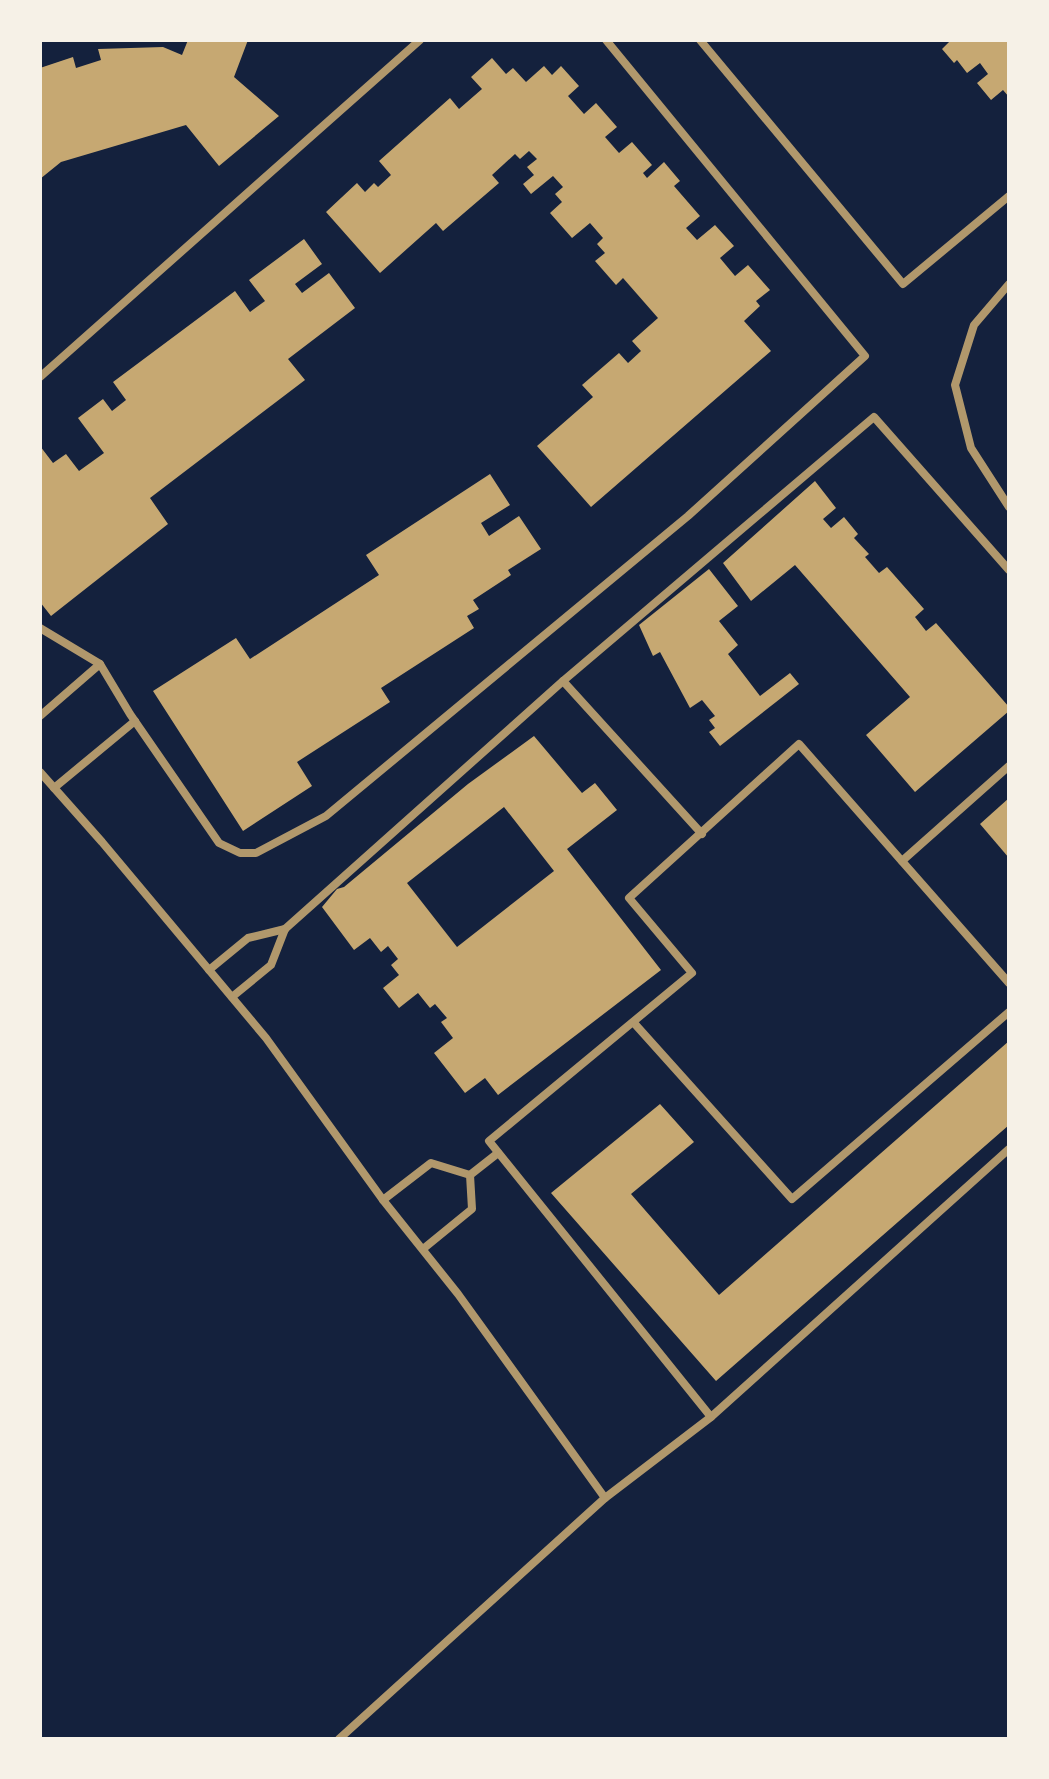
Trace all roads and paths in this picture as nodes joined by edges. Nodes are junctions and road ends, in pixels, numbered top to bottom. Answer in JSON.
{"nodes":[{"id":1,"x":420,"y":40,"type":"edge"},
{"id":2,"x":606,"y":40,"type":"edge"},
{"id":3,"x":700,"y":40,"type":"edge"},
{"id":4,"x":1009,"y":196,"type":"edge"},
{"id":5,"x":1009,"y":284,"type":"edge"},
{"id":6,"x":40,"y":377,"type":"edge"},
{"id":7,"x":1009,"y":507,"type":"edge"},
{"id":8,"x":1009,"y":570,"type":"edge"},
{"id":9,"x":40,"y":628,"type":"edge"},
{"id":10,"x":100,"y":664,"type":"junction"},
{"id":11,"x":563,"y":681,"type":"junction"},
{"id":12,"x":40,"y":716,"type":"edge"},
{"id":13,"x":135,"y":721,"type":"junction"},
{"id":14,"x":1009,"y":766,"type":"edge"},
{"id":15,"x":40,"y":772,"type":"edge"},
{"id":16,"x":54,"y":788,"type":"junction"},
{"id":17,"x":702,"y":834,"type":"junction"},
{"id":18,"x":902,"y":861,"type":"junction"},
{"id":19,"x":285,"y":929,"type":"junction"},
{"id":20,"x":209,"y":970,"type":"junction"},
{"id":21,"x":1009,"y":983,"type":"edge"},
{"id":22,"x":232,"y":997,"type":"junction"},
{"id":23,"x":1009,"y":1012,"type":"edge"},
{"id":24,"x":634,"y":1023,"type":"junction"},
{"id":25,"x":1009,"y":1149,"type":"edge"},
{"id":26,"x":498,"y":1153,"type":"junction"},
{"id":27,"x":470,"y":1175,"type":"junction"},
{"id":28,"x":383,"y":1200,"type":"junction"},
{"id":29,"x":423,"y":1249,"type":"junction"},
{"id":30,"x":711,"y":1417,"type":"junction"},
{"id":31,"x":605,"y":1498,"type":"junction"},
{"id":32,"x":339,"y":1739,"type":"edge"}],
"edges":[{"from":1,"to":6,"type":"street"},
{"from":2,"to":13,"type":"street"},
{"from":3,"to":4,"type":"street"},
{"from":5,"to":7,"type":"street"},
{"from":8,"to":11,"type":"street"},
{"from":9,"to":10,"type":"street"},
{"from":10,"to":12,"type":"street"},
{"from":10,"to":13,"type":"street"},
{"from":11,"to":17,"type":"street"},
{"from":11,"to":19,"type":"street"},
{"from":13,"to":16,"type":"street"},
{"from":14,"to":18,"type":"street"},
{"from":15,"to":16,"type":"street"},
{"from":16,"to":20,"type":"street"},
{"from":17,"to":18,"type":"street"},
{"from":17,"to":24,"type":"street"},
{"from":18,"to":21,"type":"street"},
{"from":19,"to":20,"type":"street"},
{"from":19,"to":22,"type":"street"},
{"from":20,"to":22,"type":"street"},
{"from":22,"to":28,"type":"street"},
{"from":23,"to":24,"type":"street"},
{"from":24,"to":26,"type":"street"},
{"from":25,"to":30,"type":"street"},
{"from":26,"to":27,"type":"street"},
{"from":26,"to":30,"type":"street"},
{"from":27,"to":28,"type":"street"},
{"from":27,"to":29,"type":"street"},
{"from":28,"to":29,"type":"street"},
{"from":29,"to":31,"type":"street"},
{"from":30,"to":31,"type":"street"},
{"from":31,"to":32,"type":"street"}]}
